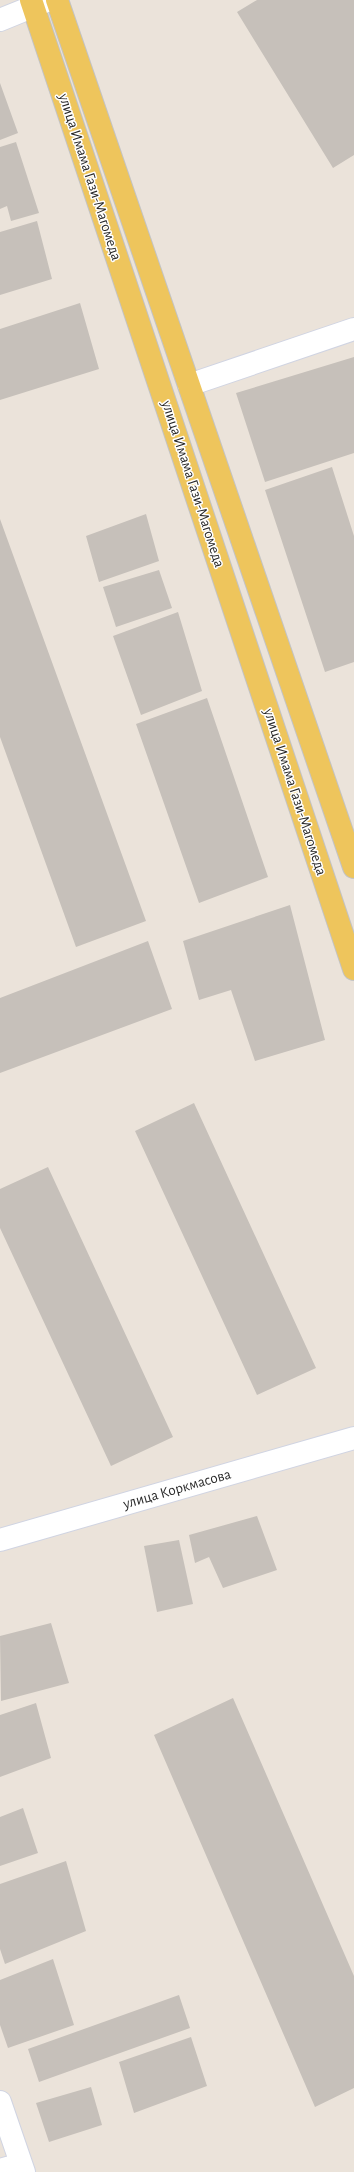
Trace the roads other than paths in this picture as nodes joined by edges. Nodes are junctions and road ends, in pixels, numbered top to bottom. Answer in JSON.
{"nodes":[{"id":1,"x":57,"y":0,"type":"edge"},
{"id":2,"x":38,"y":3,"type":"edge"},
{"id":3,"x":0,"y":20,"type":"edge"},
{"id":4,"x":354,"y":329,"type":"edge"},
{"id":5,"x":189,"y":385,"type":"junction"},
{"id":6,"x":354,"y":867,"type":"edge"},
{"id":7,"x":347,"y":925,"type":"edge"},
{"id":8,"x":354,"y":969,"type":"edge"},
{"id":9,"x":354,"y":1438,"type":"edge"},
{"id":10,"x":0,"y":1540,"type":"edge"},
{"id":11,"x":0,"y":2102,"type":"edge"},
{"id":12,"x":23,"y":2168,"type":"edge"},
{"id":13,"x":0,"y":2170,"type":"edge"}],
"edges":[{"from":1,"to":5,"type":"main road"},
{"from":2,"to":3,"type":"street"},
{"from":2,"to":7,"type":"main road","name":"улица Имама Гази-Магомеда"},
{"from":4,"to":5,"type":"street"},
{"from":5,"to":6,"type":"main road"},
{"from":7,"to":8,"type":"main road","name":"улица Имама Гази-Магомеда"},
{"from":9,"to":10,"type":"street","name":"улица Коркмасова"},
{"from":11,"to":12,"type":"street"},
{"from":12,"to":13,"type":"street"}]}
